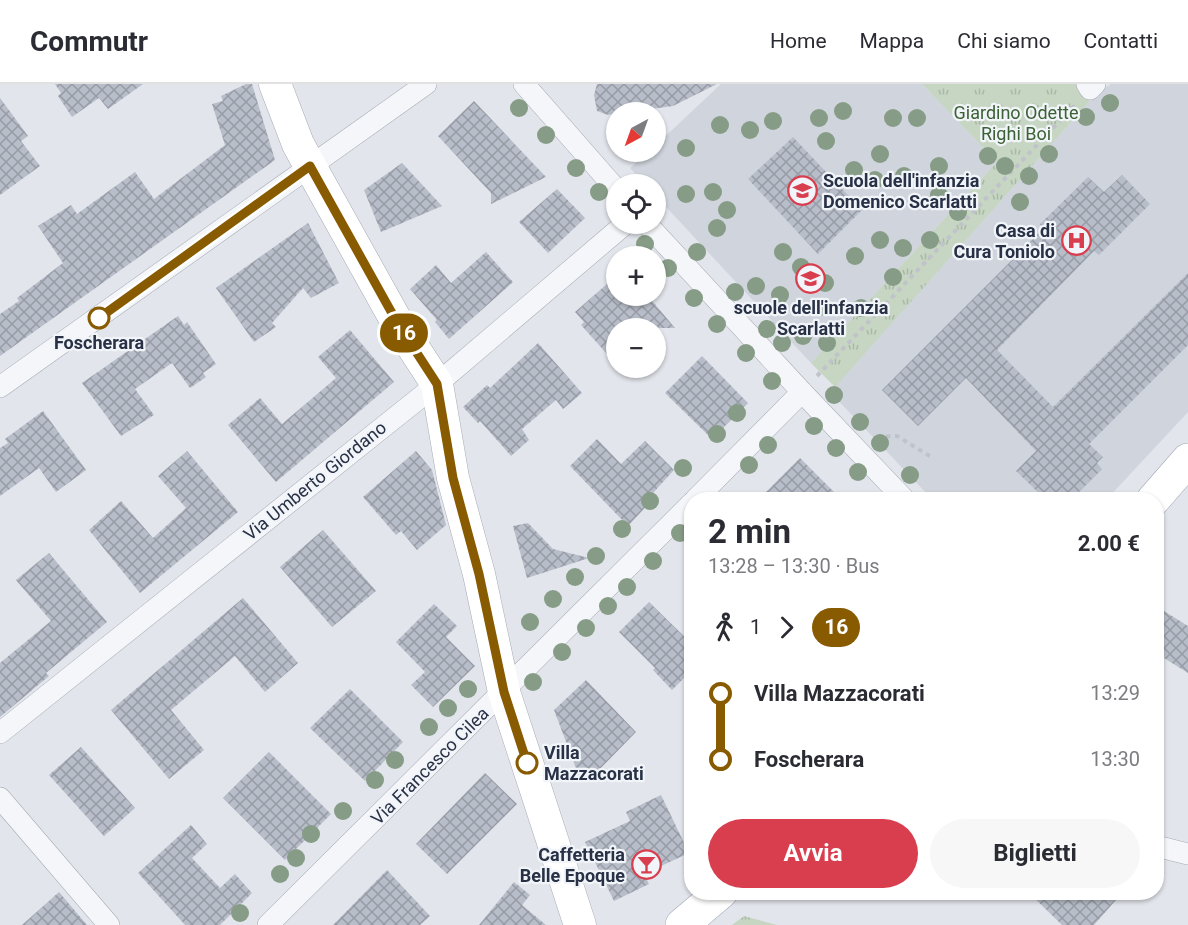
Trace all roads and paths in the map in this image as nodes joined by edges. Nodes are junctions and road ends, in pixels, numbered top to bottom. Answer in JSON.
{"nodes":[{"id":1,"x":275,"y":84,"type":"edge"},
{"id":2,"x":426,"y":84,"type":"edge"},
{"id":3,"x":524,"y":84,"type":"edge"},
{"id":4,"x":1091,"y":86,"type":"edge"},
{"id":5,"x":310,"y":166,"type":"junction"},
{"id":6,"x":606,"y":178,"type":"edge"},
{"id":7,"x":613,"y":234,"type":"edge"},
{"id":8,"x":656,"y":234,"type":"edge"},
{"id":9,"x":437,"y":384,"type":"junction"},
{"id":10,"x":0,"y":387,"type":"edge"},
{"id":11,"x":802,"y":392,"type":"junction"},
{"id":12,"x":853,"y":446,"type":"junction"},
{"id":13,"x":933,"y":458,"type":"dead end"},
{"id":14,"x":1188,"y":460,"type":"edge"},
{"id":15,"x":703,"y":492,"type":"edge"},
{"id":16,"x":897,"y":492,"type":"edge"},
{"id":17,"x":1160,"y":492,"type":"edge"},
{"id":18,"x":684,"y":511,"type":"edge"},
{"id":19,"x":504,"y":692,"type":"junction"},
{"id":20,"x":0,"y":733,"type":"edge"},
{"id":21,"x":0,"y":798,"type":"edge"},
{"id":22,"x":1164,"y":848,"type":"edge"},
{"id":23,"x":1188,"y":854,"type":"edge"},
{"id":24,"x":712,"y":900,"type":"edge"},
{"id":25,"x":109,"y":925,"type":"edge"},
{"id":26,"x":268,"y":925,"type":"edge"},
{"id":27,"x":580,"y":925,"type":"edge"},
{"id":28,"x":682,"y":925,"type":"edge"}],
"edges":[{"from":1,"to":5,"type":"street"},
{"from":2,"to":5,"type":"street"},
{"from":3,"to":6,"type":"street"},
{"from":4,"to":11,"type":"path"},
{"from":5,"to":9,"type":"street"},
{"from":5,"to":10,"type":"street"},
{"from":7,"to":9,"type":"street","name":"Via Umberto Giordano"},
{"from":8,"to":11,"type":"street"},
{"from":9,"to":19,"type":"street"},
{"from":9,"to":20,"type":"street","name":"Via Umberto Giordano"},
{"from":11,"to":12,"type":"street"},
{"from":11,"to":15,"type":"street"},
{"from":12,"to":13,"type":"path"},
{"from":12,"to":16,"type":"street"},
{"from":14,"to":17,"type":"main road"},
{"from":18,"to":19,"type":"street","name":"Via Francesco Cilea"},
{"from":19,"to":26,"type":"street","name":"Via Francesco Cilea"},
{"from":19,"to":27,"type":"street"},
{"from":21,"to":25,"type":"street"},
{"from":22,"to":23,"type":"street"},
{"from":24,"to":28,"type":"main road"}]}
